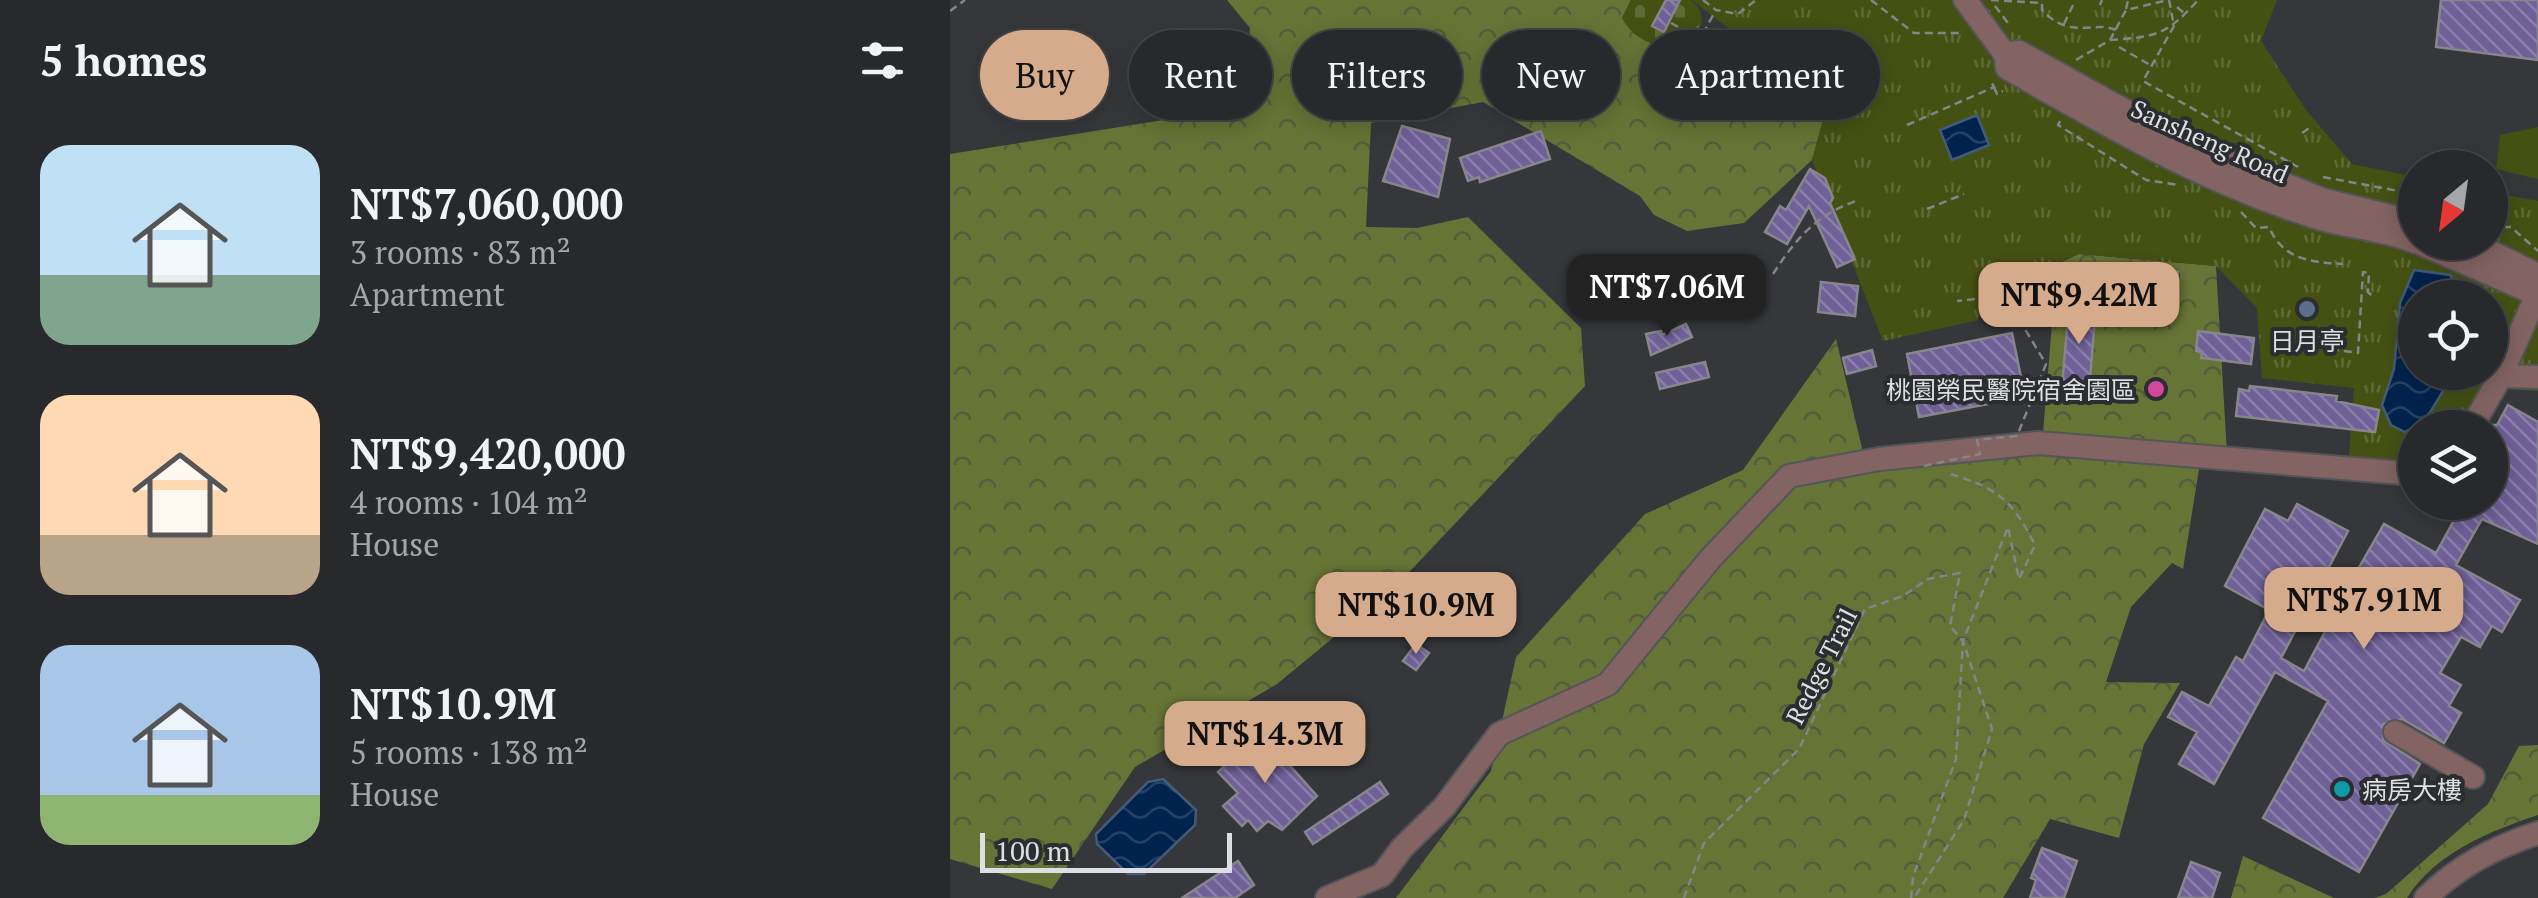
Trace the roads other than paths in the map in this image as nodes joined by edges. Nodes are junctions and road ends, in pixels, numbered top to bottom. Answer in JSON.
{"nodes":[{"id":1,"x":1965,"y":0,"type":"edge"},
{"id":2,"x":2005,"y":54,"type":"junction"},
{"id":3,"x":2398,"y":218,"type":"edge"},
{"id":4,"x":2398,"y":238,"type":"edge"},
{"id":5,"x":2463,"y":260,"type":"edge"},
{"id":6,"x":2497,"y":260,"type":"edge"},
{"id":7,"x":2538,"y":289,"type":"edge"},
{"id":8,"x":2508,"y":358,"type":"edge"},
{"id":9,"x":2508,"y":376,"type":"edge"},
{"id":10,"x":2538,"y":377,"type":"edge"},
{"id":11,"x":2398,"y":473,"type":"edge"},
{"id":12,"x":2394,"y":732,"type":"dead end"},
{"id":13,"x":2473,"y":777,"type":"dead end"},
{"id":14,"x":2538,"y":833,"type":"edge"},
{"id":15,"x":1328,"y":898,"type":"edge"},
{"id":16,"x":2426,"y":898,"type":"edge"}],
"edges":[{"from":1,"to":2,"type":"street","name":"Sansheng Road"},
{"from":2,"to":3,"type":"street","name":"Sansheng Road"},
{"from":2,"to":4,"type":"street","name":"Sansheng Road"},
{"from":5,"to":7,"type":"street","name":"Sansheng Road"},
{"from":6,"to":7,"type":"street"},
{"from":7,"to":8,"type":"street"},
{"from":9,"to":10,"type":"street"},
{"from":11,"to":15,"type":"street"},
{"from":12,"to":13,"type":"street"},
{"from":14,"to":16,"type":"street"}]}
